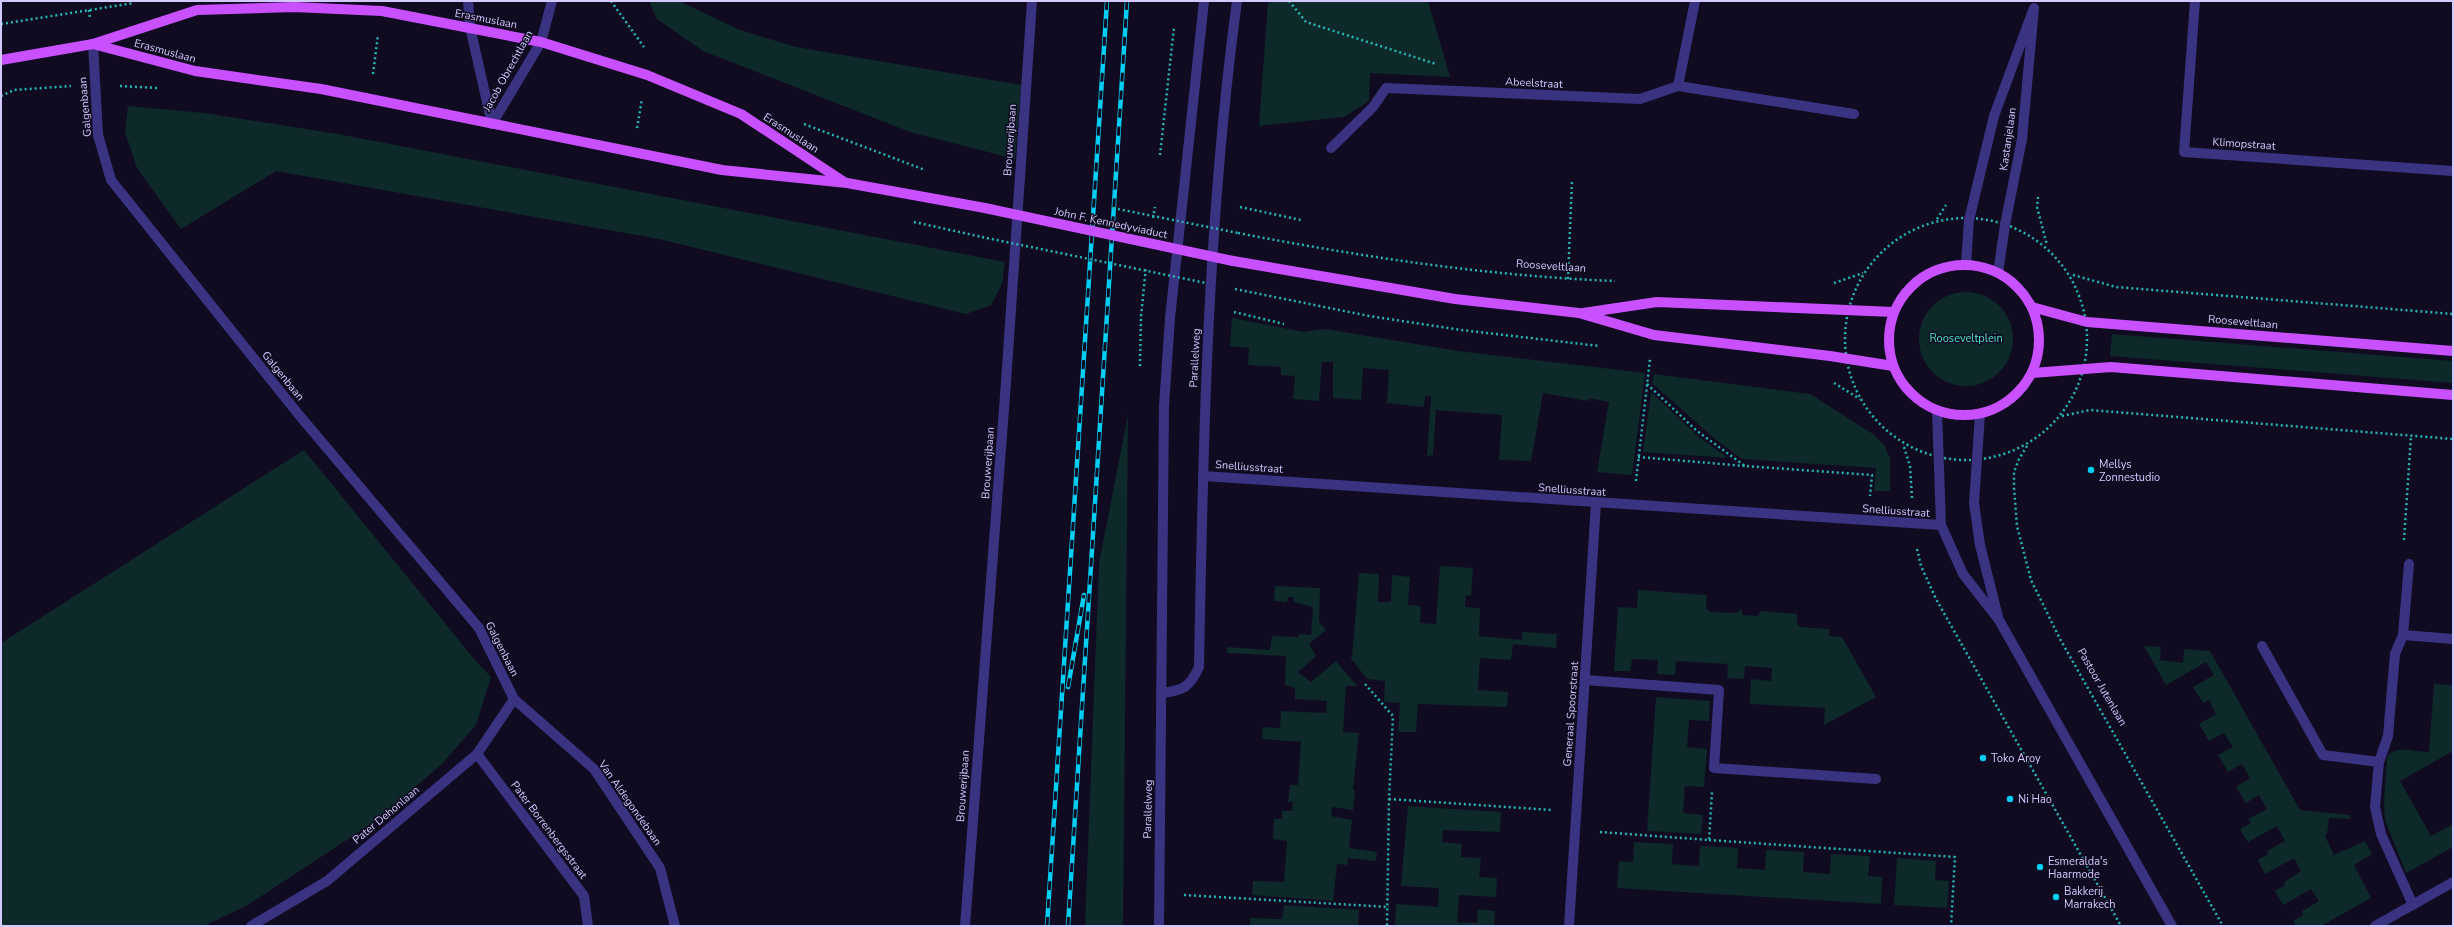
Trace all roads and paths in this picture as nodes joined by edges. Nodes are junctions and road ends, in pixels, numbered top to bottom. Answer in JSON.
{"nodes":[{"id":1,"x":468,"y":1,"type":"edge"},
{"id":2,"x":552,"y":1,"type":"edge"},
{"id":3,"x":611,"y":1,"type":"edge"},
{"id":4,"x":1032,"y":1,"type":"edge"},
{"id":5,"x":1204,"y":1,"type":"edge"},
{"id":6,"x":1237,"y":1,"type":"edge"},
{"id":7,"x":1289,"y":1,"type":"edge"},
{"id":8,"x":1695,"y":1,"type":"edge"},
{"id":9,"x":2195,"y":1,"type":"edge"},
{"id":10,"x":136,"y":3,"type":"dead end"},
{"id":11,"x":2035,"y":5,"type":"edge"},
{"id":12,"x":382,"y":11,"type":"junction"},
{"id":13,"x":1,"y":24,"type":"edge"},
{"id":14,"x":470,"y":27,"type":"junction"},
{"id":15,"x":541,"y":42,"type":"junction"},
{"id":16,"x":93,"y":44,"type":"junction"},
{"id":17,"x":1,"y":60,"type":"edge"},
{"id":18,"x":647,"y":75,"type":"junction"},
{"id":19,"x":94,"y":84,"type":"junction"},
{"id":20,"x":1678,"y":86,"type":"junction"},
{"id":21,"x":1445,"y":91,"type":"junction"},
{"id":22,"x":1,"y":96,"type":"edge"},
{"id":23,"x":370,"y":100,"type":"junction"},
{"id":24,"x":1854,"y":114,"type":"dead end"},
{"id":25,"x":799,"y":121,"type":"dead end"},
{"id":26,"x":492,"y":124,"type":"junction"},
{"id":27,"x":1332,"y":148,"type":"dead end"},
{"id":28,"x":632,"y":153,"type":"junction"},
{"id":29,"x":930,"y":171,"type":"dead end"},
{"id":30,"x":2453,"y":171,"type":"edge"},
{"id":31,"x":1572,"y":180,"type":"dead end"},
{"id":32,"x":847,"y":183,"type":"junction"},
{"id":33,"x":1216,"y":202,"type":"junction"},
{"id":34,"x":1107,"y":207,"type":"dead end"},
{"id":35,"x":985,"y":208,"type":"joint"},
{"id":36,"x":1301,"y":220,"type":"dead end"},
{"id":37,"x":1968,"y":220,"type":"junction"},
{"id":38,"x":2005,"y":225,"type":"junction"},
{"id":39,"x":1238,"y":233,"type":"joint"},
{"id":40,"x":982,"y":237,"type":"dead end"},
{"id":41,"x":1966,"y":264,"type":"junction"},
{"id":42,"x":1863,"y":272,"type":"junction"},
{"id":43,"x":1998,"y":272,"type":"junction"},
{"id":44,"x":2073,"y":276,"type":"junction"},
{"id":45,"x":1568,"y":280,"type":"junction"},
{"id":46,"x":1622,"y":282,"type":"dead end"},
{"id":47,"x":1213,"y":284,"type":"dead end"},
{"id":48,"x":1828,"y":285,"type":"dead end"},
{"id":49,"x":1228,"y":287,"type":"dead end"},
{"id":50,"x":1210,"y":307,"type":"junction"},
{"id":51,"x":2032,"y":307,"type":"junction"},
{"id":52,"x":1850,"y":312,"type":"junction"},
{"id":53,"x":1893,"y":312,"type":"junction"},
{"id":54,"x":1579,"y":313,"type":"junction"},
{"id":55,"x":2453,"y":314,"type":"edge"},
{"id":56,"x":2087,"y":322,"type":"junction"},
{"id":57,"x":1284,"y":324,"type":"dead end"},
{"id":58,"x":1604,"y":347,"type":"dead end"},
{"id":59,"x":2453,"y":351,"type":"edge"},
{"id":60,"x":1651,"y":353,"type":"dead end"},
{"id":61,"x":1847,"y":358,"type":"junction"},
{"id":62,"x":1893,"y":366,"type":"junction"},
{"id":63,"x":2083,"y":368,"type":"junction"},
{"id":64,"x":2032,"y":373,"type":"junction"},
{"id":65,"x":1832,"y":382,"type":"dead end"},
{"id":66,"x":1647,"y":384,"type":"junction"},
{"id":67,"x":2453,"y":395,"type":"edge"},
{"id":68,"x":1861,"y":400,"type":"junction"},
{"id":69,"x":1938,"y":410,"type":"junction"},
{"id":70,"x":1980,"y":414,"type":"junction"},
{"id":71,"x":2061,"y":417,"type":"junction"},
{"id":72,"x":2411,"y":436,"type":"junction"},
{"id":73,"x":2453,"y":439,"type":"edge"},
{"id":74,"x":1904,"y":446,"type":"junction"},
{"id":75,"x":2027,"y":446,"type":"junction"},
{"id":76,"x":1638,"y":457,"type":"junction"},
{"id":77,"x":1938,"y":459,"type":"junction"},
{"id":78,"x":1976,"y":462,"type":"junction"},
{"id":79,"x":1745,"y":466,"type":"junction"},
{"id":80,"x":1203,"y":476,"type":"junction"},
{"id":81,"x":1870,"y":501,"type":"dead end"},
{"id":82,"x":1596,"y":503,"type":"junction"},
{"id":83,"x":1635,"y":506,"type":"junction"},
{"id":84,"x":1911,"y":524,"type":"junction"},
{"id":85,"x":1941,"y":525,"type":"junction"},
{"id":86,"x":2403,"y":536,"type":"dead end"},
{"id":87,"x":2409,"y":564,"type":"dead end"},
{"id":88,"x":1998,"y":620,"type":"junction"},
{"id":89,"x":2403,"y":635,"type":"junction"},
{"id":90,"x":2453,"y":639,"type":"edge"},
{"id":91,"x":2262,"y":646,"type":"dead end"},
{"id":92,"x":1585,"y":680,"type":"junction"},
{"id":93,"x":1365,"y":684,"type":"dead end"},
{"id":94,"x":1161,"y":693,"type":"junction"},
{"id":95,"x":514,"y":699,"type":"junction"},
{"id":96,"x":477,"y":754,"type":"junction"},
{"id":97,"x":2379,"y":762,"type":"junction"},
{"id":98,"x":1714,"y":768,"type":"junction"},
{"id":99,"x":1876,"y":779,"type":"dead end"},
{"id":100,"x":1389,"y":799,"type":"junction"},
{"id":101,"x":1577,"y":811,"type":"junction"},
{"id":102,"x":1575,"y":831,"type":"junction"},
{"id":103,"x":1709,"y":840,"type":"junction"},
{"id":104,"x":2453,"y":882,"type":"edge"},
{"id":105,"x":1159,"y":894,"type":"junction"},
{"id":106,"x":2413,"y":905,"type":"junction"},
{"id":107,"x":1389,"y":907,"type":"junction"},
{"id":108,"x":251,"y":926,"type":"edge"},
{"id":109,"x":588,"y":926,"type":"edge"},
{"id":110,"x":675,"y":926,"type":"edge"},
{"id":111,"x":964,"y":926,"type":"edge"},
{"id":112,"x":1159,"y":926,"type":"edge"},
{"id":113,"x":1387,"y":926,"type":"edge"},
{"id":114,"x":1569,"y":926,"type":"edge"},
{"id":115,"x":1951,"y":926,"type":"edge"},
{"id":116,"x":2121,"y":926,"type":"edge"},
{"id":117,"x":2172,"y":926,"type":"edge"},
{"id":118,"x":2223,"y":926,"type":"edge"},
{"id":119,"x":2375,"y":926,"type":"edge"}],
"edges":[{"from":1,"to":14,"type":"street","name":"Jacob Obrechtlaan"},
{"from":2,"to":15,"type":"street","name":"Jacob Obrechtlaan"},
{"from":3,"to":18,"type":"path"},
{"from":4,"to":111,"type":"street","name":"Brouwerijbaan"},
{"from":5,"to":94,"type":"street","name":"Parallelweg"},
{"from":6,"to":33,"type":"street","name":"Parallelweg"},
{"from":7,"to":21,"type":"path"},
{"from":8,"to":20,"type":"street"},
{"from":9,"to":30,"type":"street","name":"Klimopstraat"},
{"from":10,"to":13,"type":"path"},
{"from":11,"to":37,"type":"street","name":"Kastanjelaan"},
{"from":11,"to":38,"type":"street","name":"Kastanjelaan"},
{"from":12,"to":14,"type":"main road","name":"Erasmuslaan"},
{"from":12,"to":16,"type":"main road","name":"Erasmuslaan"},
{"from":12,"to":23,"type":"path"},
{"from":14,"to":15,"type":"main road","name":"Erasmuslaan"},
{"from":14,"to":26,"type":"street","name":"Jacob Obrechtlaan"},
{"from":15,"to":18,"type":"main road","name":"Erasmuslaan"},
{"from":15,"to":26,"type":"street","name":"Jacob Obrechtlaan"},
{"from":16,"to":17,"type":"main road","name":"Erasmuslaan"},
{"from":16,"to":19,"type":"street","name":"Galgenbaan"},
{"from":16,"to":23,"type":"main road","name":"Erasmuslaan"},
{"from":18,"to":28,"type":"path"},
{"from":18,"to":32,"type":"main road","name":"Erasmuslaan"},
{"from":19,"to":22,"type":"path"},
{"from":19,"to":95,"type":"street","name":"Galgenbaan"},
{"from":20,"to":21,"type":"street","name":"Abeelstraat"},
{"from":20,"to":24,"type":"street","name":"Abeelstraat"},
{"from":21,"to":27,"type":"street","name":"Abeelstraat"},
{"from":23,"to":26,"type":"main road","name":"Erasmuslaan"},
{"from":25,"to":29,"type":"path","name":"Erasmuslaan"},
{"from":26,"to":28,"type":"main road","name":"Erasmuslaan"},
{"from":28,"to":32,"type":"main road","name":"Erasmuslaan"},
{"from":31,"to":45,"type":"path"},
{"from":32,"to":35,"type":"main road","name":"Erasmuslaan"},
{"from":33,"to":36,"type":"path"},
{"from":33,"to":50,"type":"street","name":"Parallelweg"},
{"from":34,"to":39,"type":"path","name":"John F. Kennedyviaduct","bridge":true},
{"from":35,"to":54,"type":"main road","name":"John F. Kennedyviaduct","bridge":true},
{"from":37,"to":38,"type":"path"},
{"from":37,"to":41,"type":"street","name":"Kastanjelaan"},
{"from":37,"to":42,"type":"path"},
{"from":38,"to":43,"type":"street","name":"Kastanjelaan"},
{"from":38,"to":44,"type":"path"},
{"from":39,"to":45,"type":"path","name":"Rooseveltlaan"},
{"from":40,"to":47,"type":"path","bridge":true},
{"from":41,"to":43,"type":"main road"},
{"from":41,"to":53,"type":"main road"},
{"from":42,"to":48,"type":"path"},
{"from":42,"to":52,"type":"path"},
{"from":43,"to":51,"type":"main road"},
{"from":44,"to":55,"type":"path"},
{"from":44,"to":56,"type":"path"},
{"from":45,"to":46,"type":"path","name":"Rooseveltlaan"},
{"from":49,"to":58,"type":"path"},
{"from":50,"to":57,"type":"path"},
{"from":50,"to":80,"type":"street","name":"Parallelweg"},
{"from":51,"to":56,"type":"main road","name":"Rooseveltlaan"},
{"from":51,"to":64,"type":"main road"},
{"from":52,"to":53,"type":"main road"},
{"from":52,"to":54,"type":"main road"},
{"from":52,"to":61,"type":"path"},
{"from":53,"to":62,"type":"main road"},
{"from":54,"to":61,"type":"main road"},
{"from":56,"to":59,"type":"main road","name":"Rooseveltlaan"},
{"from":56,"to":63,"type":"path"},
{"from":60,"to":66,"type":"path"},
{"from":61,"to":62,"type":"main road"},
{"from":61,"to":68,"type":"path"},
{"from":62,"to":69,"type":"main road"},
{"from":63,"to":64,"type":"main road"},
{"from":63,"to":67,"type":"main road"},
{"from":63,"to":71,"type":"path"},
{"from":64,"to":70,"type":"main road"},
{"from":65,"to":68,"type":"path"},
{"from":66,"to":76,"type":"path"},
{"from":66,"to":79,"type":"path"},
{"from":68,"to":74,"type":"path"},
{"from":69,"to":70,"type":"main road"},
{"from":69,"to":77,"type":"street"},
{"from":70,"to":78,"type":"street"},
{"from":71,"to":72,"type":"path"},
{"from":71,"to":75,"type":"path"},
{"from":72,"to":73,"type":"path"},
{"from":72,"to":86,"type":"path"},
{"from":74,"to":77,"type":"path"},
{"from":74,"to":84,"type":"path"},
{"from":75,"to":78,"type":"path"},
{"from":75,"to":118,"type":"path","name":"Pastoor Jutenlaan"},
{"from":76,"to":79,"type":"path"},
{"from":76,"to":83,"type":"path"},
{"from":77,"to":78,"type":"path"},
{"from":77,"to":85,"type":"street"},
{"from":78,"to":88,"type":"street"},
{"from":79,"to":81,"type":"path"},
{"from":80,"to":82,"type":"street","name":"Snelliusstraat"},
{"from":80,"to":94,"type":"street","name":"Parallelweg"},
{"from":82,"to":83,"type":"street","name":"Snelliusstraat"},
{"from":82,"to":92,"type":"street","name":"Generaal Spoorstraat"},
{"from":83,"to":84,"type":"street","name":"Snelliusstraat"},
{"from":84,"to":85,"type":"street","name":"Snelliusstraat"},
{"from":84,"to":116,"type":"path"},
{"from":85,"to":88,"type":"street"},
{"from":87,"to":89,"type":"street"},
{"from":88,"to":117,"type":"street"},
{"from":89,"to":90,"type":"street"},
{"from":89,"to":97,"type":"street"},
{"from":91,"to":97,"type":"street"},
{"from":92,"to":98,"type":"street"},
{"from":92,"to":101,"type":"street","name":"Generaal Spoorstraat"},
{"from":93,"to":100,"type":"path"},
{"from":94,"to":105,"type":"street","name":"Parallelweg"},
{"from":95,"to":96,"type":"street","name":"Pater Dehonlaan"},
{"from":95,"to":110,"type":"street","name":"Van Aldegondebaan"},
{"from":96,"to":108,"type":"street","name":"Pater Dehonlaan"},
{"from":96,"to":109,"type":"street","name":"Pater Borrenbergsstraat"},
{"from":97,"to":106,"type":"street"},
{"from":98,"to":99,"type":"street"},
{"from":98,"to":103,"type":"path"},
{"from":100,"to":101,"type":"path"},
{"from":100,"to":107,"type":"path"},
{"from":101,"to":102,"type":"street","name":"Generaal Spoorstraat"},
{"from":102,"to":103,"type":"path"},
{"from":102,"to":114,"type":"street","name":"Generaal Spoorstraat"},
{"from":103,"to":115,"type":"path"},
{"from":104,"to":106,"type":"street"},
{"from":105,"to":107,"type":"path"},
{"from":105,"to":112,"type":"street","name":"Parallelweg"},
{"from":106,"to":119,"type":"street"},
{"from":107,"to":113,"type":"path"}]}
